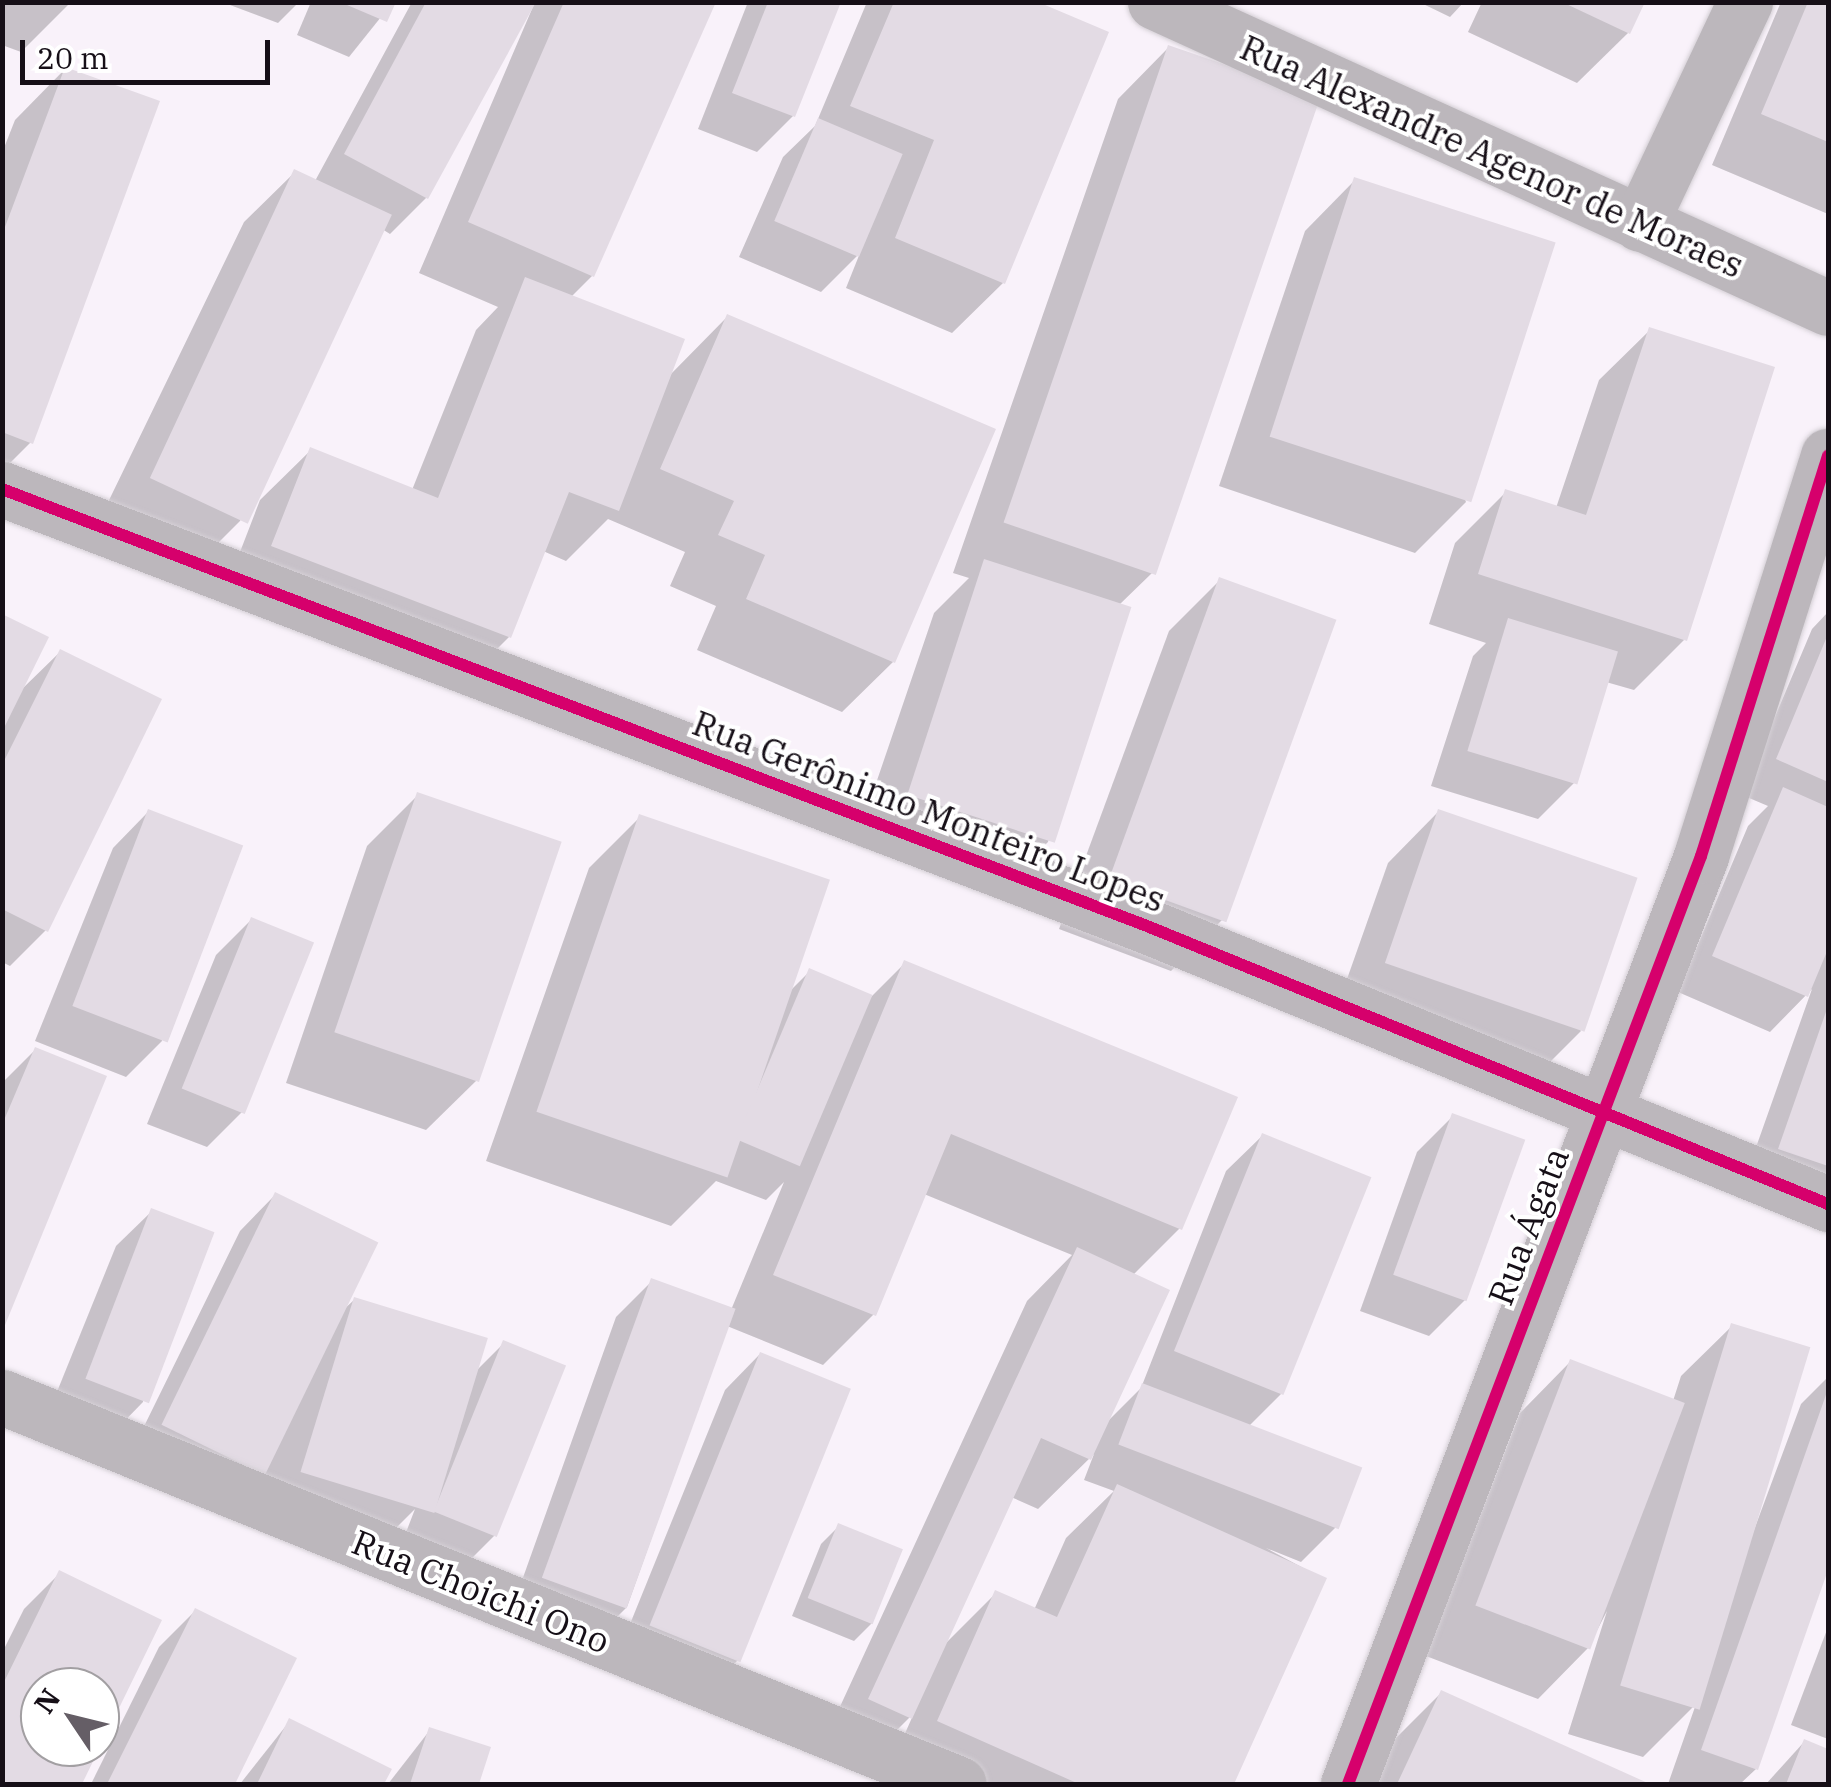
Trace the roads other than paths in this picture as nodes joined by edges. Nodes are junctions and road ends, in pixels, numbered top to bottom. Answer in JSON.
{"nodes":[{"id":1,"x":1155,"y":2,"type":"edge"},
{"id":2,"x":1745,"y":2,"type":"edge"},
{"id":3,"x":1640,"y":224,"type":"junction"},
{"id":4,"x":1828,"y":308,"type":"edge"},
{"id":5,"x":1828,"y":456,"type":"edge"},
{"id":6,"x":2,"y":489,"type":"edge"},
{"id":7,"x":1605,"y":1109,"type":"junction"},
{"id":8,"x":1828,"y":1204,"type":"edge"},
{"id":9,"x":2,"y":1397,"type":"edge"},
{"id":10,"x":959,"y":1784,"type":"edge"},
{"id":11,"x":1348,"y":1784,"type":"edge"}],
"edges":[{"from":1,"to":3,"type":"street","name":"Rua Alexandre Agenor de Moraes"},
{"from":2,"to":3,"type":"street"},
{"from":3,"to":4,"type":"street","name":"Rua Alexandre Agenor de Moraes"},
{"from":5,"to":7,"type":"street","name":"Rua Ágata"},
{"from":6,"to":7,"type":"street","name":"Rua Gerônimo Monteiro Lopes"},
{"from":7,"to":8,"type":"street","name":"Rua Gerônimo Monteiro Lopes"},
{"from":7,"to":11,"type":"street","name":"Rua Ágata"},
{"from":9,"to":10,"type":"street","name":"Rua Choichi Ono"}]}
